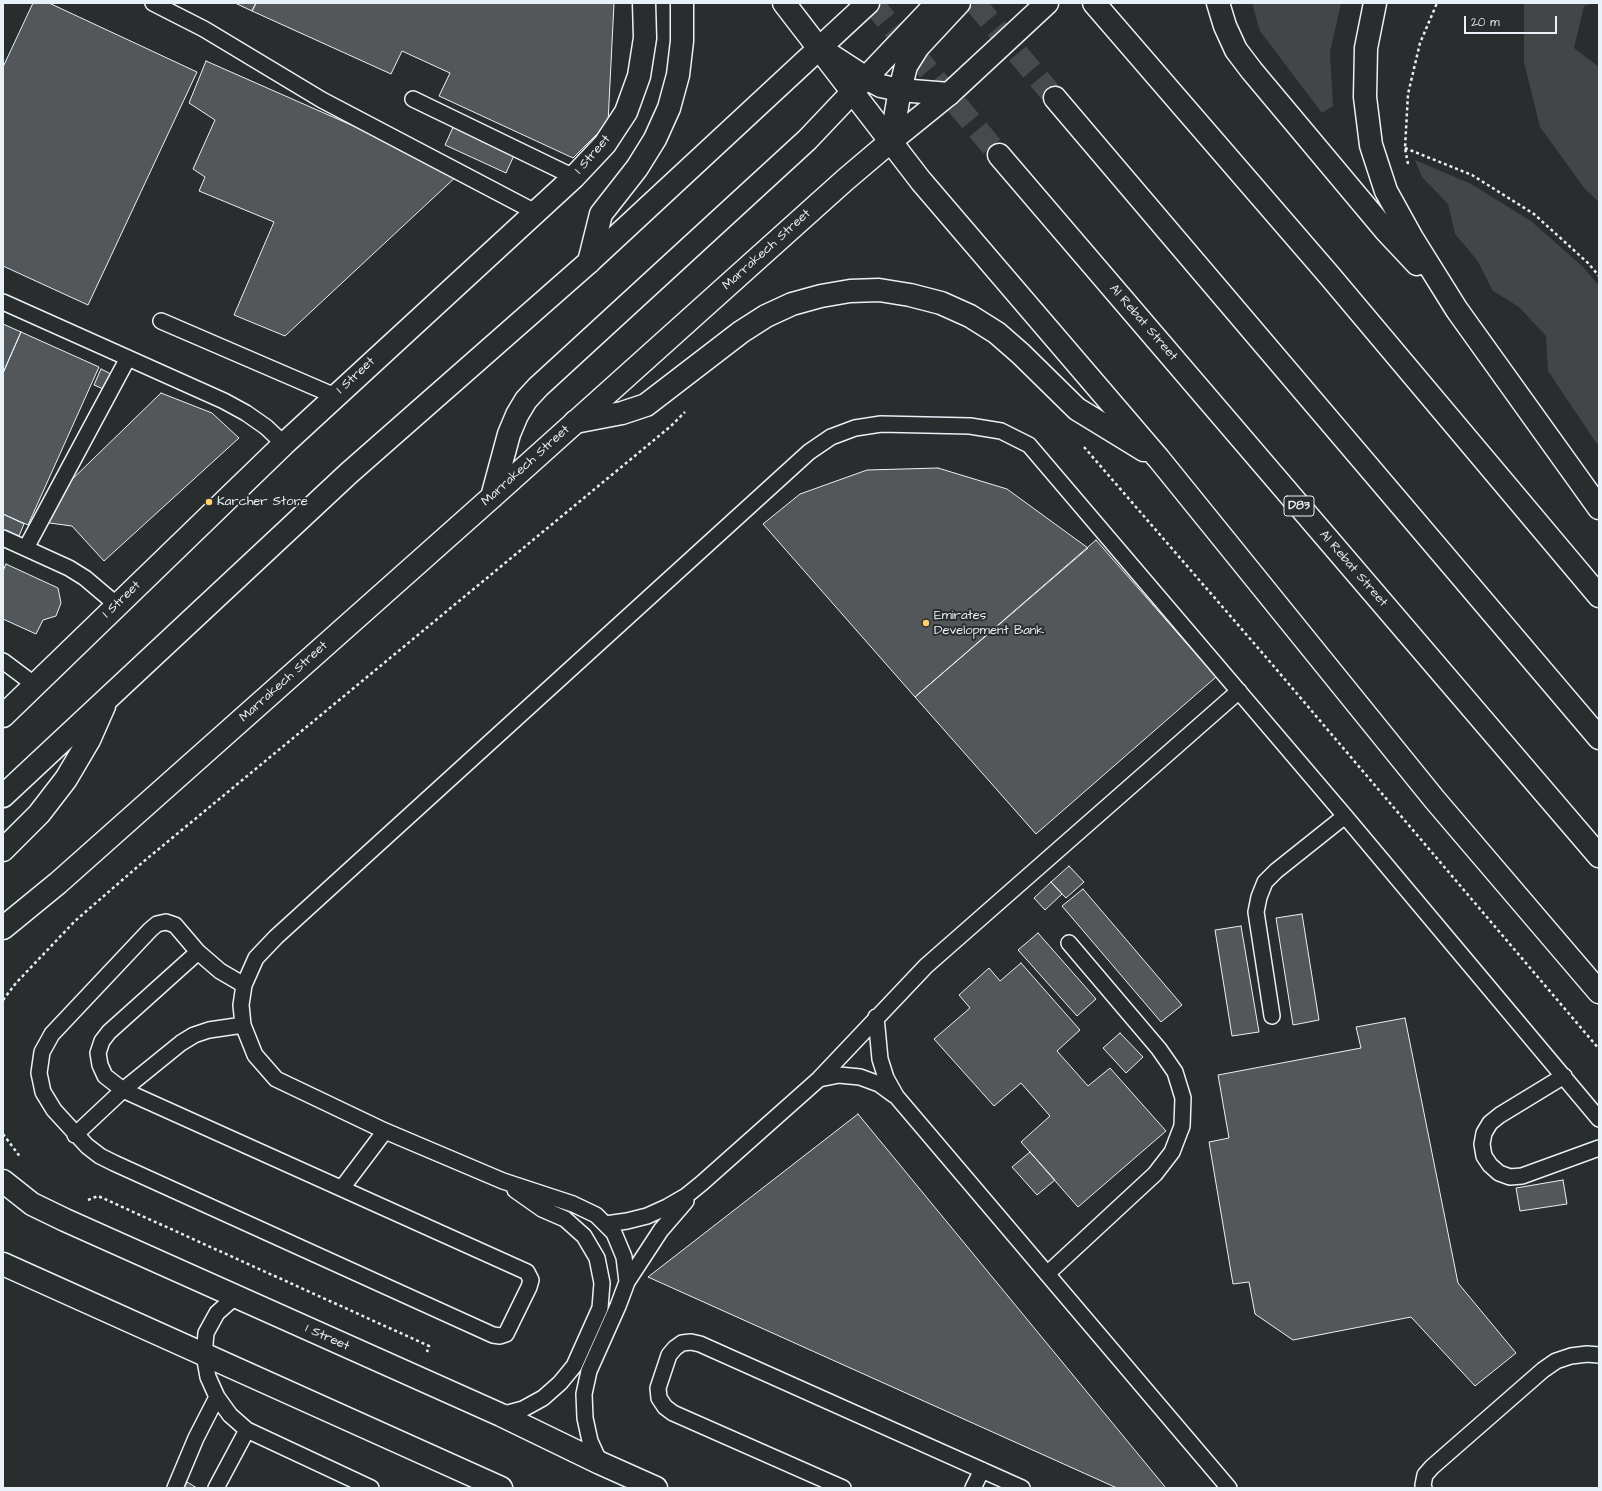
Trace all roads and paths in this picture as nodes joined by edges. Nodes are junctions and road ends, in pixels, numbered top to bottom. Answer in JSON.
{"nodes":[{"id":1,"x":153,"y":3,"type":"edge"},
{"id":2,"x":644,"y":3,"type":"edge"},
{"id":3,"x":682,"y":3,"type":"edge"},
{"id":4,"x":784,"y":3,"type":"edge"},
{"id":5,"x":868,"y":3,"type":"edge"},
{"id":6,"x":937,"y":3,"type":"edge"},
{"id":7,"x":959,"y":3,"type":"edge"},
{"id":8,"x":1047,"y":3,"type":"edge"},
{"id":9,"x":1094,"y":3,"type":"edge"},
{"id":10,"x":1218,"y":3,"type":"edge"},
{"id":11,"x":1375,"y":3,"type":"edge"},
{"id":12,"x":1436,"y":3,"type":"edge"},
{"id":13,"x":819,"y":48,"type":"junction"},
{"id":14,"x":860,"y":85,"type":"junction"},
{"id":15,"x":900,"y":90,"type":"junction"},
{"id":16,"x":949,"y":94,"type":"junction"},
{"id":17,"x":1055,"y":98,"type":"tunnel mouth"},
{"id":18,"x":413,"y":99,"type":"dead end"},
{"id":19,"x":890,"y":141,"type":"junction"},
{"id":20,"x":1405,"y":148,"type":"junction"},
{"id":21,"x":999,"y":155,"type":"tunnel mouth"},
{"id":22,"x":1409,"y":168,"type":"dead end"},
{"id":23,"x":574,"y":177,"type":"junction"},
{"id":24,"x":535,"y":212,"type":"junction"},
{"id":25,"x":589,"y":262,"type":"junction"},
{"id":26,"x":1599,"y":276,"type":"edge"},
{"id":27,"x":3,"y":302,"type":"edge"},
{"id":28,"x":1457,"y":310,"type":"junction"},
{"id":29,"x":161,"y":321,"type":"dead end"},
{"id":30,"x":128,"y":358,"type":"junction"},
{"id":31,"x":335,"y":396,"type":"junction"},
{"id":32,"x":688,"y":409,"type":"dead end"},
{"id":33,"x":574,"y":422,"type":"junction"},
{"id":34,"x":284,"y":444,"type":"junction"},
{"id":35,"x":1083,"y":447,"type":"dead end"},
{"id":36,"x":1159,"y":459,"type":"junction"},
{"id":37,"x":492,"y":497,"type":"junction"},
{"id":38,"x":1599,"y":508,"type":"edge"},
{"id":39,"x":3,"y":538,"type":"edge"},
{"id":40,"x":26,"y":548,"type":"junction"},
{"id":41,"x":1599,"y":596,"type":"edge"},
{"id":42,"x":117,"y":605,"type":"junction"},
{"id":43,"x":3,"y":661,"type":"edge"},
{"id":44,"x":35,"y":685,"type":"junction"},
{"id":45,"x":1239,"y":692,"type":"junction"},
{"id":46,"x":107,"y":699,"type":"junction"},
{"id":47,"x":3,"y":716,"type":"edge"},
{"id":48,"x":1599,"y":738,"type":"edge"},
{"id":49,"x":3,"y":796,"type":"edge"},
{"id":50,"x":1345,"y":816,"type":"junction"},
{"id":51,"x":3,"y":850,"type":"edge"},
{"id":52,"x":1599,"y":856,"type":"edge"},
{"id":53,"x":3,"y":928,"type":"edge"},
{"id":54,"x":1069,"y":943,"type":"dead end"},
{"id":55,"x":198,"y":952,"type":"junction"},
{"id":56,"x":244,"y":985,"type":"junction"},
{"id":57,"x":1599,"y":992,"type":"edge"},
{"id":58,"x":3,"y":1000,"type":"edge"},
{"id":59,"x":1272,"y":1016,"type":"dead end"},
{"id":60,"x":876,"y":1017,"type":"junction"},
{"id":61,"x":243,"y":1025,"type":"junction"},
{"id":62,"x":1599,"y":1049,"type":"edge"},
{"id":63,"x":1564,"y":1076,"type":"junction"},
{"id":64,"x":819,"y":1078,"type":"junction"},
{"id":65,"x":123,"y":1090,"type":"junction"},
{"id":66,"x":896,"y":1096,"type":"junction"},
{"id":67,"x":1599,"y":1119,"type":"edge"},
{"id":68,"x":385,"y":1131,"type":"junction"},
{"id":69,"x":3,"y":1134,"type":"edge"},
{"id":70,"x":75,"y":1135,"type":"junction"},
{"id":71,"x":1599,"y":1148,"type":"edge"},
{"id":72,"x":25,"y":1162,"type":"dead end"},
{"id":73,"x":503,"y":1180,"type":"junction"},
{"id":74,"x":3,"y":1181,"type":"edge"},
{"id":75,"x":702,"y":1183,"type":"junction"},
{"id":76,"x":342,"y":1188,"type":"junction"},
{"id":77,"x":84,"y":1202,"type":"dead end"},
{"id":78,"x":606,"y":1224,"type":"junction"},
{"id":79,"x":3,"y":1264,"type":"edge"},
{"id":80,"x":1047,"y":1274,"type":"junction"},
{"id":81,"x":627,"y":1282,"type":"junction"},
{"id":82,"x":235,"y":1297,"type":"junction"},
{"id":83,"x":204,"y":1355,"type":"junction"},
{"id":84,"x":1599,"y":1355,"type":"edge"},
{"id":85,"x":414,"y":1377,"type":"junction"},
{"id":86,"x":217,"y":1397,"type":"junction"},
{"id":87,"x":501,"y":1415,"type":"junction"},
{"id":88,"x":247,"y":1430,"type":"junction"},
{"id":89,"x":600,"y":1463,"type":"junction"},
{"id":90,"x":982,"y":1470,"type":"junction"},
{"id":91,"x":1002,"y":1484,"type":"edge"},
{"id":92,"x":1421,"y":1487,"type":"edge"},
{"id":93,"x":175,"y":1488,"type":"edge"},
{"id":94,"x":216,"y":1488,"type":"edge"},
{"id":95,"x":371,"y":1488,"type":"edge"},
{"id":96,"x":501,"y":1488,"type":"edge"},
{"id":97,"x":656,"y":1488,"type":"edge"},
{"id":98,"x":843,"y":1488,"type":"edge"},
{"id":99,"x":973,"y":1488,"type":"edge"},
{"id":100,"x":1022,"y":1488,"type":"edge"},
{"id":101,"x":1229,"y":1488,"type":"edge"}],
"edges":[{"from":1,"to":24,"type":"lane"},
{"from":2,"to":23,"type":"main road","name":"1 Street"},
{"from":3,"to":25,"type":"main road"},
{"from":4,"to":13,"type":"main road"},
{"from":5,"to":13,"type":"main road"},
{"from":6,"to":14,"type":"main road"},
{"from":7,"to":15,"type":"main road"},
{"from":8,"to":16,"type":"main road","name":"Marrakech Street"},
{"from":9,"to":41,"type":"main road"},
{"from":10,"to":28,"type":"main road"},
{"from":11,"to":28,"type":"main road"},
{"from":12,"to":20,"type":"path"},
{"from":13,"to":14,"type":"main road"},
{"from":13,"to":25,"type":"main road"},
{"from":14,"to":15,"type":"main road"},
{"from":14,"to":19,"type":"main road"},
{"from":14,"to":37,"type":"main road"},
{"from":15,"to":16,"type":"main road"},
{"from":15,"to":19,"type":"main road"},
{"from":16,"to":19,"type":"main road","name":"Marrakech Street"},
{"from":17,"to":48,"type":"main road"},
{"from":18,"to":23,"type":"lane"},
{"from":19,"to":33,"type":"main road","name":"Marrakech Street"},
{"from":19,"to":36,"type":"main road"},
{"from":20,"to":22,"type":"path"},
{"from":20,"to":26,"type":"path"},
{"from":21,"to":52,"type":"main road","name":"Al Rebat Street","number":"D83"},
{"from":23,"to":24,"type":"main road","name":"1 Street"},
{"from":24,"to":31,"type":"main road","name":"1 Street"},
{"from":25,"to":46,"type":"main road"},
{"from":27,"to":30,"type":"lane"},
{"from":28,"to":38,"type":"main road"},
{"from":29,"to":31,"type":"lane"},
{"from":30,"to":34,"type":"lane"},
{"from":30,"to":40,"type":"lane"},
{"from":31,"to":34,"type":"main road","name":"1 Street"},
{"from":32,"to":58,"type":"path"},
{"from":33,"to":36,"type":"main road"},
{"from":33,"to":37,"type":"main road","name":"Marrakech Street"},
{"from":34,"to":42,"type":"main road","name":"1 Street"},
{"from":35,"to":62,"type":"path"},
{"from":36,"to":57,"type":"main road"},
{"from":37,"to":53,"type":"main road","name":"Marrakech Street"},
{"from":39,"to":40,"type":"lane"},
{"from":40,"to":42,"type":"lane"},
{"from":42,"to":44,"type":"main road","name":"1 Street"},
{"from":43,"to":44,"type":"lane"},
{"from":44,"to":47,"type":"main road","name":"1 Street"},
{"from":45,"to":50,"type":"lane"},
{"from":45,"to":56,"type":"lane"},
{"from":45,"to":60,"type":"lane"},
{"from":46,"to":49,"type":"main road"},
{"from":46,"to":51,"type":"main road"},
{"from":50,"to":59,"type":"lane"},
{"from":50,"to":63,"type":"lane"},
{"from":54,"to":80,"type":"lane"},
{"from":55,"to":56,"type":"lane"},
{"from":55,"to":65,"type":"lane"},
{"from":55,"to":70,"type":"lane"},
{"from":56,"to":61,"type":"lane"},
{"from":60,"to":64,"type":"lane"},
{"from":60,"to":66,"type":"lane"},
{"from":61,"to":65,"type":"lane"},
{"from":61,"to":68,"type":"lane"},
{"from":63,"to":67,"type":"lane"},
{"from":63,"to":71,"type":"lane"},
{"from":64,"to":66,"type":"lane"},
{"from":64,"to":75,"type":"lane"},
{"from":65,"to":70,"type":"lane"},
{"from":65,"to":76,"type":"lane"},
{"from":66,"to":80,"type":"lane"},
{"from":68,"to":73,"type":"lane"},
{"from":68,"to":76,"type":"lane"},
{"from":69,"to":72,"type":"path"},
{"from":70,"to":76,"type":"lane"},
{"from":73,"to":78,"type":"lane"},
{"from":73,"to":87,"type":"lane"},
{"from":74,"to":82,"type":"main road","name":"1 Street"},
{"from":75,"to":78,"type":"lane"},
{"from":75,"to":81,"type":"lane"},
{"from":77,"to":85,"type":"path"},
{"from":78,"to":81,"type":"lane"},
{"from":79,"to":83,"type":"main road"},
{"from":80,"to":101,"type":"lane"},
{"from":81,"to":89,"type":"lane"},
{"from":82,"to":83,"type":"lane"},
{"from":82,"to":85,"type":"main road","name":"1 Street"},
{"from":83,"to":86,"type":"lane"},
{"from":83,"to":96,"type":"main road"},
{"from":84,"to":92,"type":"lane"},
{"from":85,"to":87,"type":"main road","name":"1 Street"},
{"from":86,"to":88,"type":"lane"},
{"from":86,"to":93,"type":"lane"},
{"from":87,"to":89,"type":"main road","name":"1 Street"},
{"from":88,"to":94,"type":"lane"},
{"from":88,"to":95,"type":"lane"},
{"from":89,"to":97,"type":"main road","name":"1 Street"},
{"from":90,"to":91,"type":"lane"},
{"from":90,"to":98,"type":"lane"},
{"from":90,"to":99,"type":"lane"},
{"from":91,"to":100,"type":"lane"}]}
